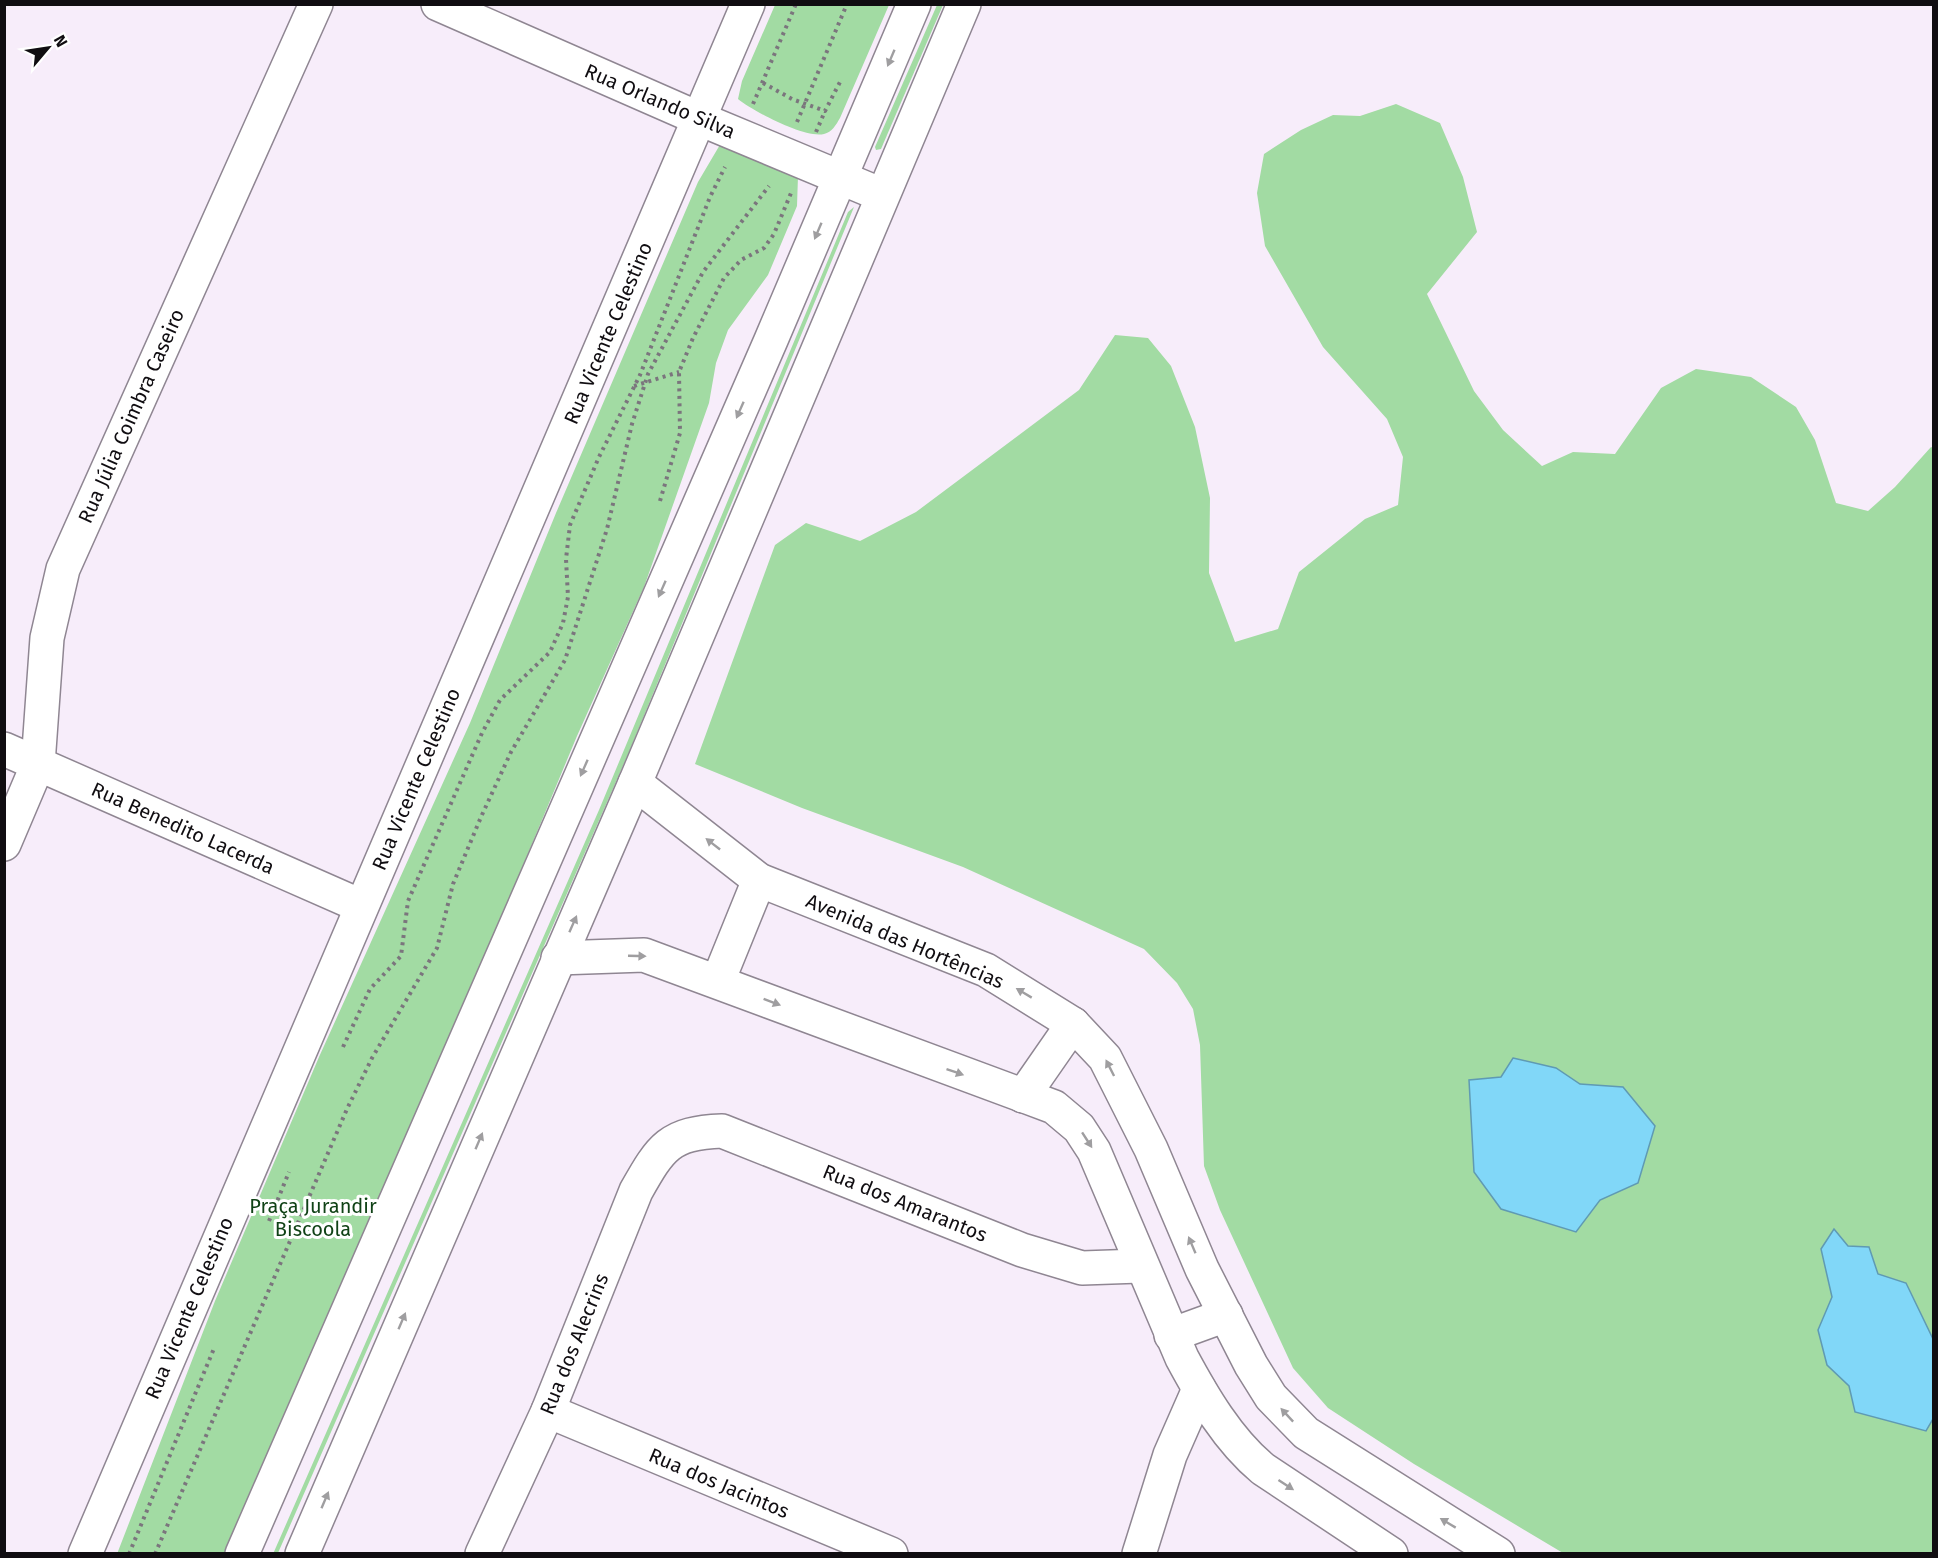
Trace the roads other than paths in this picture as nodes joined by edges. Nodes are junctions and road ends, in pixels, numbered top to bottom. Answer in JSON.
{"nodes":[{"id":1,"x":316,"y":4,"type":"edge"},
{"id":2,"x":438,"y":4,"type":"edge"},
{"id":3,"x":748,"y":4,"type":"edge"},
{"id":4,"x":914,"y":4,"type":"edge"},
{"id":5,"x":964,"y":4,"type":"edge"},
{"id":6,"x":700,"y":119,"type":"junction"},
{"id":7,"x":841,"y":178,"type":"junction"},
{"id":8,"x":882,"y":195,"type":"junction"},
{"id":9,"x":4,"y":749,"type":"edge"},
{"id":10,"x":38,"y":764,"type":"junction"},
{"id":11,"x":635,"y":783,"type":"junction"},
{"id":12,"x":4,"y":844,"type":"edge"},
{"id":13,"x":759,"y":880,"type":"junction"},
{"id":14,"x":361,"y":906,"type":"junction"},
{"id":15,"x":558,"y":958,"type":"junction"},
{"id":16,"x":718,"y":981,"type":"junction"},
{"id":17,"x":1073,"y":1024,"type":"junction"},
{"id":18,"x":1023,"y":1096,"type":"junction"},
{"id":19,"x":674,"y":1141,"type":"joint"},
{"id":20,"x":1140,"y":1266,"type":"junction"},
{"id":21,"x":1226,"y":1315,"type":"junction"},
{"id":22,"x":1171,"y":1335,"type":"junction"},
{"id":23,"x":1199,"y":1389,"type":"junction"},
{"id":24,"x":548,"y":1411,"type":"junction"},
{"id":25,"x":1484,"y":1549,"type":"edge"},
{"id":26,"x":85,"y":1554,"type":"edge"},
{"id":27,"x":242,"y":1554,"type":"edge"},
{"id":28,"x":302,"y":1554,"type":"edge"},
{"id":29,"x":482,"y":1554,"type":"edge"},
{"id":30,"x":891,"y":1554,"type":"edge"},
{"id":31,"x":1139,"y":1554,"type":"edge"},
{"id":32,"x":1391,"y":1554,"type":"edge"}],
"edges":[{"from":1,"to":10,"type":"street","name":"Rua Júlia Coimbra Caseiro"},
{"from":2,"to":6,"type":"street","name":"Rua Orlando Silva"},
{"from":3,"to":6,"type":"street","name":"Rua Vicente Celestino"},
{"from":4,"to":7,"type":"street","one_way":true},
{"from":5,"to":8,"type":"street"},
{"from":6,"to":7,"type":"street","name":"Rua Orlando Silva"},
{"from":6,"to":14,"type":"street","name":"Rua Vicente Celestino"},
{"from":7,"to":8,"type":"street","name":"Rua Orlando Silva"},
{"from":7,"to":27,"type":"street","one_way":true},
{"from":8,"to":11,"type":"street"},
{"from":9,"to":10,"type":"street","name":"Rua Benedito Lacerda"},
{"from":10,"to":12,"type":"street","name":"Rua Júlia Coimbra Caseiro"},
{"from":10,"to":14,"type":"street","name":"Rua Benedito Lacerda"},
{"from":13,"to":11,"type":"street","name":"Avenida das Hortências","one_way":true},
{"from":15,"to":11,"type":"street","one_way":true},
{"from":13,"to":16,"type":"street"},
{"from":17,"to":13,"type":"street","name":"Avenida das Hortências","one_way":true},
{"from":14,"to":26,"type":"street","name":"Rua Vicente Celestino"},
{"from":15,"to":16,"type":"street","one_way":true},
{"from":28,"to":15,"type":"street","one_way":true},
{"from":16,"to":18,"type":"street","one_way":true},
{"from":17,"to":18,"type":"street"},
{"from":21,"to":17,"type":"street","name":"Avenida das Hortências","one_way":true},
{"from":18,"to":20,"type":"street","one_way":true},
{"from":19,"to":20,"type":"street","name":"Rua dos Amarantos"},
{"from":19,"to":24,"type":"street","name":"Rua dos Alecrins"},
{"from":20,"to":22,"type":"street"},
{"from":21,"to":22,"type":"street"},
{"from":25,"to":21,"type":"street","name":"Avenida das Hortências","one_way":true},
{"from":22,"to":23,"type":"street"},
{"from":23,"to":31,"type":"street"},
{"from":23,"to":32,"type":"street","one_way":true},
{"from":24,"to":29,"type":"street","name":"Rua dos Alecrins"},
{"from":24,"to":30,"type":"street","name":"Rua dos Jacintos"}]}
